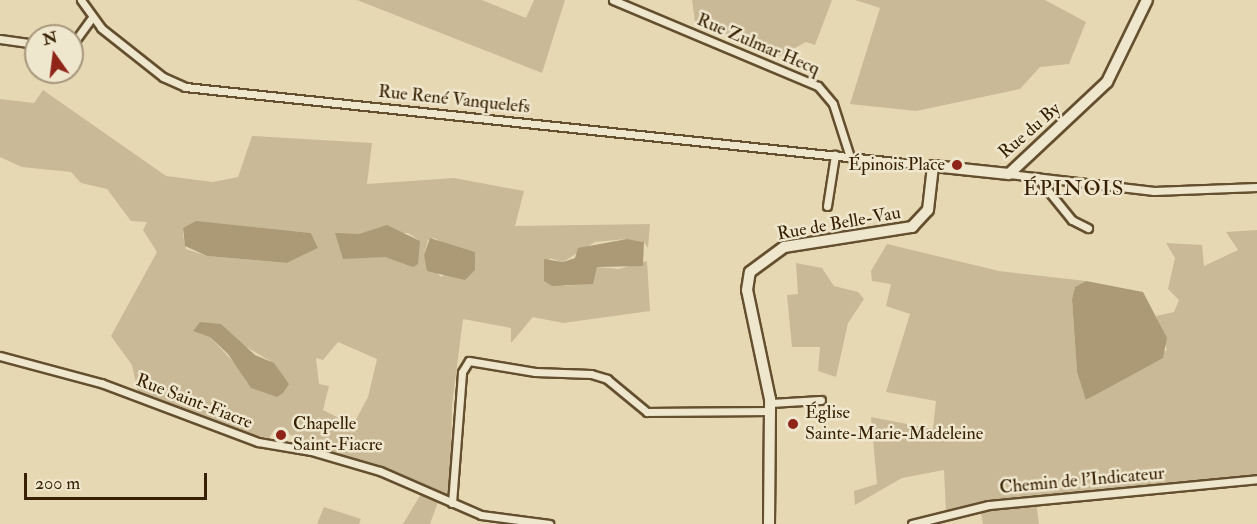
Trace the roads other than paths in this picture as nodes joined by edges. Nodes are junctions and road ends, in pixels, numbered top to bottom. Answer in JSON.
{"nodes":[{"id":1,"x":81,"y":0,"type":"edge"},
{"id":2,"x":613,"y":0,"type":"edge"},
{"id":3,"x":1148,"y":0,"type":"edge"},
{"id":4,"x":91,"y":19,"type":"junction"},
{"id":5,"x":84,"y":29,"type":"edge"},
{"id":6,"x":0,"y":39,"type":"edge"},
{"id":7,"x":24,"y":42,"type":"edge"},
{"id":8,"x":835,"y":155,"type":"junction"},
{"id":9,"x":850,"y":157,"type":"junction"},
{"id":10,"x":933,"y":166,"type":"junction"},
{"id":11,"x":1009,"y":174,"type":"junction"},
{"id":12,"x":1037,"y":177,"type":"junction"},
{"id":13,"x":1257,"y":187,"type":"edge"},
{"id":14,"x":827,"y":206,"type":"dead end"},
{"id":15,"x":1088,"y":228,"type":"dead end"},
{"id":16,"x":0,"y":356,"type":"edge"},
{"id":17,"x":821,"y":400,"type":"dead end"},
{"id":18,"x":770,"y":407,"type":"junction"},
{"id":19,"x":1257,"y":479,"type":"edge"},
{"id":20,"x":452,"y":503,"type":"junction"},
{"id":21,"x":549,"y":524,"type":"edge"},
{"id":22,"x":769,"y":524,"type":"edge"},
{"id":23,"x":912,"y":524,"type":"edge"}],
"edges":[{"from":1,"to":4,"type":"street"},
{"from":2,"to":9,"type":"street","name":"Rue Zulmar Hecq"},
{"from":3,"to":11,"type":"street","name":"Rue du By"},
{"from":4,"to":5,"type":"street"},
{"from":4,"to":8,"type":"street","name":"Rue René Vanquelefs"},
{"from":6,"to":7,"type":"street"},
{"from":8,"to":9,"type":"street","name":"Rue du By"},
{"from":8,"to":14,"type":"street"},
{"from":9,"to":10,"type":"street","name":"Rue du By"},
{"from":10,"to":11,"type":"street","name":"Rue du By"},
{"from":10,"to":18,"type":"street","name":"Rue de Belle-Vau"},
{"from":11,"to":12,"type":"street"},
{"from":12,"to":13,"type":"street"},
{"from":12,"to":15,"type":"street"},
{"from":16,"to":20,"type":"street","name":"Rue Saint-Fiacre"},
{"from":17,"to":18,"type":"street"},
{"from":18,"to":20,"type":"street"},
{"from":18,"to":22,"type":"street","name":"Rue de Belle-Vau"},
{"from":19,"to":23,"type":"street","name":"Chemin de l'Indicateur"},
{"from":20,"to":21,"type":"street","name":"Rue Saint-Fiacre"}]}
